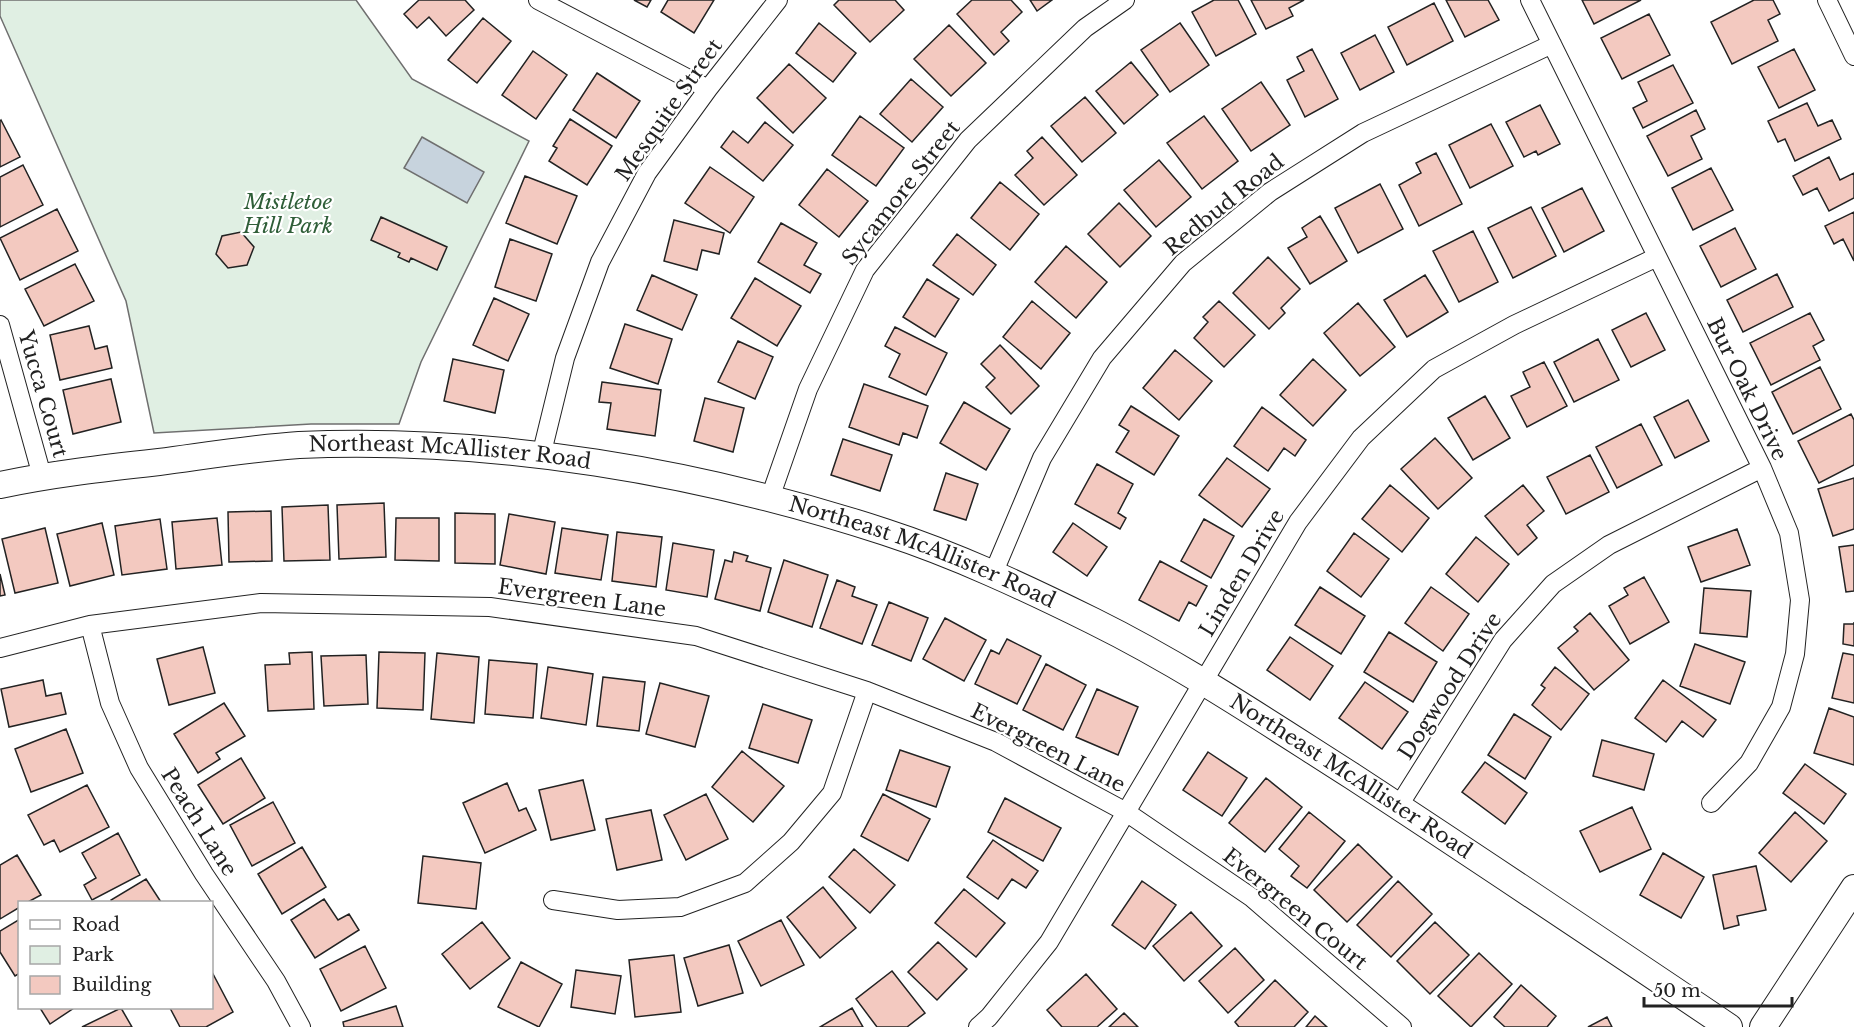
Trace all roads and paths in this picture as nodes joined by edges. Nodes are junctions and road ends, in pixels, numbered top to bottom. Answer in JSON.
{"nodes":[{"id":1,"x":538,"y":0,"type":"edge"},
{"id":2,"x":778,"y":0,"type":"edge"},
{"id":3,"x":1125,"y":0,"type":"edge"},
{"id":4,"x":1530,"y":0,"type":"edge"},
{"id":5,"x":1827,"y":0,"type":"edge"},
{"id":6,"x":1552,"y":44,"type":"junction"},
{"id":7,"x":1854,"y":56,"type":"edge"},
{"id":8,"x":708,"y":89,"type":"junction"},
{"id":9,"x":1657,"y":257,"type":"junction"},
{"id":10,"x":0,"y":325,"type":"edge"},
{"id":11,"x":541,"y":456,"type":"junction"},
{"id":12,"x":1762,"y":468,"type":"junction"},
{"id":13,"x":42,"y":476,"type":"junction"},
{"id":14,"x":0,"y":485,"type":"edge"},
{"id":15,"x":770,"y":498,"type":"junction"},
{"id":16,"x":993,"y":574,"type":"junction"},
{"id":17,"x":90,"y":626,"type":"junction"},
{"id":18,"x":0,"y":648,"type":"edge"},
{"id":19,"x":1203,"y":680,"type":"junction"},
{"id":20,"x":867,"y":691,"type":"junction"},
{"id":21,"x":1712,"y":803,"type":"dead end"},
{"id":22,"x":1398,"y":807,"type":"junction"},
{"id":23,"x":1126,"y":812,"type":"junction"},
{"id":24,"x":1854,"y":888,"type":"edge"},
{"id":25,"x":553,"y":900,"type":"dead end"},
{"id":26,"x":988,"y":1024,"type":"edge"},
{"id":27,"x":301,"y":1027,"type":"edge"},
{"id":28,"x":1402,"y":1027,"type":"edge"},
{"id":29,"x":1729,"y":1027,"type":"edge"},
{"id":30,"x":1763,"y":1027,"type":"edge"}],
"edges":[{"from":1,"to":8,"type":"street"},
{"from":2,"to":8,"type":"street","name":"Mesquite Street"},
{"from":3,"to":15,"type":"street","name":"Sycamore Street"},
{"from":4,"to":6,"type":"street","name":"Bur Oak Drive"},
{"from":5,"to":7,"type":"street"},
{"from":6,"to":9,"type":"street","name":"Bur Oak Drive"},
{"from":6,"to":16,"type":"street","name":"Redbud Road"},
{"from":8,"to":11,"type":"street","name":"Mesquite Street"},
{"from":9,"to":12,"type":"street","name":"Bur Oak Drive"},
{"from":9,"to":19,"type":"street","name":"Linden Drive"},
{"from":10,"to":13,"type":"street","name":"Yucca Court"},
{"from":11,"to":13,"type":"street","name":"Northeast McAllister Road"},
{"from":11,"to":15,"type":"street","name":"Northeast McAllister Road"},
{"from":12,"to":21,"type":"street","name":"Bur Oak Drive"},
{"from":12,"to":22,"type":"street","name":"Dogwood Drive"},
{"from":13,"to":14,"type":"street","name":"Northeast McAllister Road"},
{"from":15,"to":16,"type":"street","name":"Northeast McAllister Road"},
{"from":16,"to":19,"type":"street","name":"Northeast McAllister Road"},
{"from":17,"to":18,"type":"street","name":"Evergreen Lane"},
{"from":17,"to":20,"type":"street","name":"Evergreen Lane"},
{"from":17,"to":27,"type":"street","name":"Peach Lane"},
{"from":19,"to":22,"type":"street","name":"Northeast McAllister Road"},
{"from":19,"to":23,"type":"street","name":"Linden Drive"},
{"from":20,"to":23,"type":"street","name":"Evergreen Lane"},
{"from":20,"to":25,"type":"street"},
{"from":22,"to":29,"type":"street","name":"Northeast McAllister Road"},
{"from":23,"to":26,"type":"street","name":"Linden Drive"},
{"from":23,"to":28,"type":"street","name":"Evergreen Court"},
{"from":24,"to":30,"type":"street"}]}
